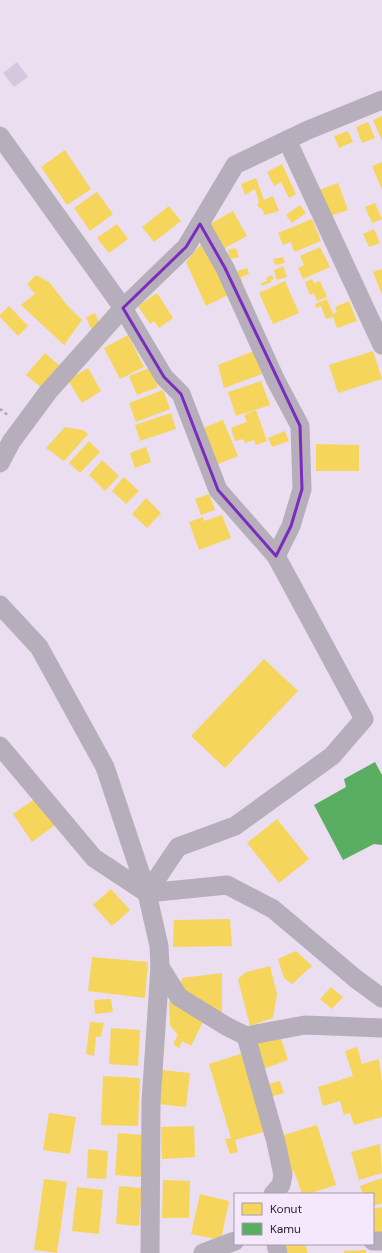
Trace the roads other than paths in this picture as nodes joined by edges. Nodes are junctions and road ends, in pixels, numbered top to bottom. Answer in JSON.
{"nodes":[{"id":1,"x":382,"y":100,"type":"edge"},
{"id":2,"x":0,"y":136,"type":"edge"},
{"id":3,"x":287,"y":140,"type":"junction"},
{"id":4,"x":200,"y":224,"type":"junction"},
{"id":5,"x":123,"y":308,"type":"junction"},
{"id":6,"x":382,"y":345,"type":"edge"},
{"id":7,"x":0,"y":463,"type":"edge"},
{"id":8,"x":276,"y":556,"type":"junction"},
{"id":9,"x":0,"y":605,"type":"edge"},
{"id":10,"x":0,"y":746,"type":"edge"},
{"id":11,"x":147,"y":893,"type":"junction"},
{"id":12,"x":160,"y":967,"type":"junction"},
{"id":13,"x":382,"y":998,"type":"edge"},
{"id":14,"x":382,"y":1028,"type":"edge"},
{"id":15,"x":246,"y":1036,"type":"junction"},
{"id":16,"x":282,"y":1191,"type":"edge"},
{"id":17,"x":234,"y":1241,"type":"edge"},
{"id":18,"x":150,"y":1253,"type":"edge"},
{"id":19,"x":203,"y":1253,"type":"edge"}],
"edges":[{"from":1,"to":3,"type":"street"},
{"from":2,"to":5,"type":"street"},
{"from":3,"to":4,"type":"street"},
{"from":3,"to":6,"type":"street"},
{"from":4,"to":5,"type":"street"},
{"from":4,"to":8,"type":"street"},
{"from":5,"to":7,"type":"street"},
{"from":5,"to":8,"type":"street"},
{"from":8,"to":11,"type":"street"},
{"from":9,"to":11,"type":"street"},
{"from":10,"to":11,"type":"street"},
{"from":11,"to":12,"type":"street"},
{"from":11,"to":13,"type":"street"},
{"from":12,"to":15,"type":"street"},
{"from":12,"to":18,"type":"street"},
{"from":14,"to":15,"type":"street"},
{"from":15,"to":16,"type":"street"},
{"from":17,"to":19,"type":"street"}]}
